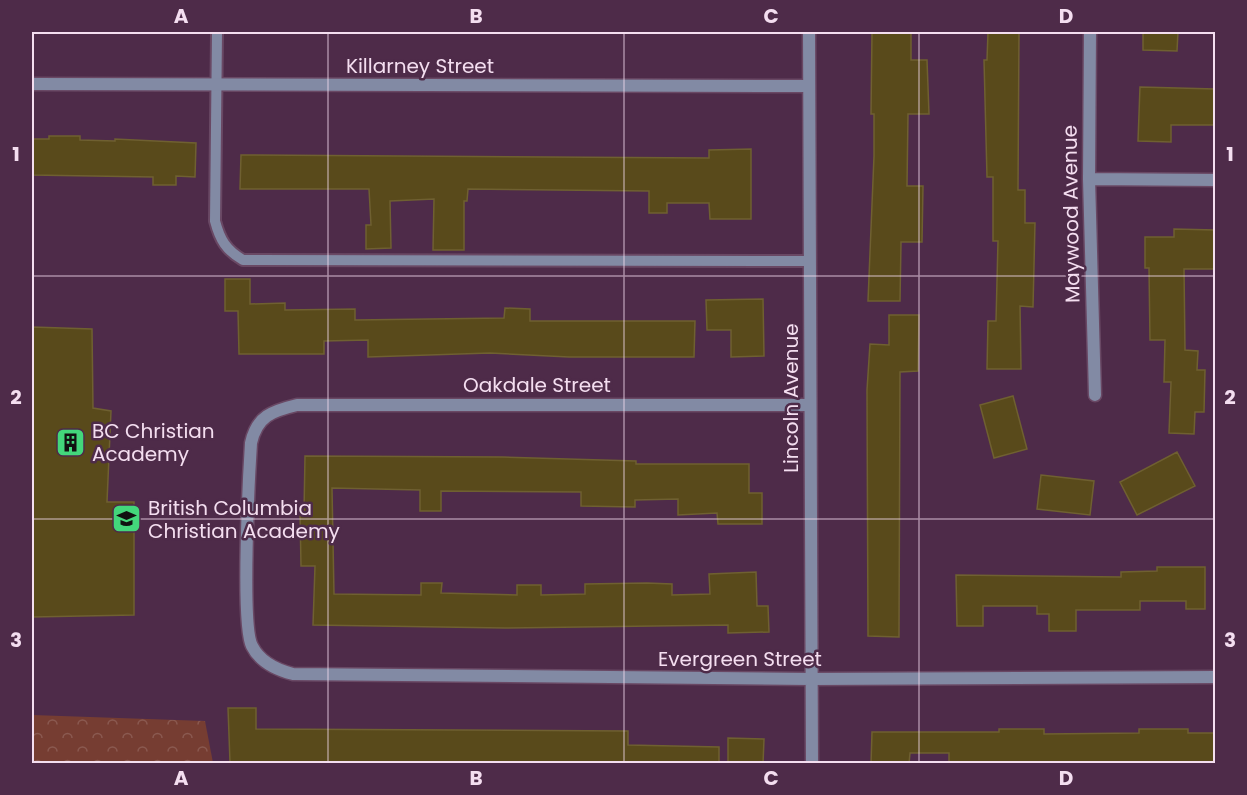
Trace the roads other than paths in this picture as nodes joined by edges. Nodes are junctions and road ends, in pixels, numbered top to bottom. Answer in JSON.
{"nodes":[{"id":1,"x":218,"y":32,"type":"edge"},
{"id":2,"x":809,"y":32,"type":"edge"},
{"id":3,"x":1090,"y":32,"type":"edge"},
{"id":4,"x":32,"y":84,"type":"edge"},
{"id":5,"x":216,"y":85,"type":"junction"},
{"id":6,"x":809,"y":86,"type":"junction"},
{"id":7,"x":1089,"y":179,"type":"junction"},
{"id":8,"x":1215,"y":180,"type":"edge"},
{"id":9,"x":810,"y":261,"type":"junction"},
{"id":10,"x":1095,"y":395,"type":"dead end"},
{"id":11,"x":810,"y":405,"type":"junction"},
{"id":12,"x":267,"y":663,"type":"joint"},
{"id":13,"x":1215,"y":676,"type":"edge"},
{"id":14,"x":811,"y":680,"type":"junction"},
{"id":15,"x":812,"y":764,"type":"edge"}],
"edges":[{"from":1,"to":5,"type":"lane"},
{"from":2,"to":6,"type":"street","name":"Lincoln Avenue"},
{"from":3,"to":7,"type":"street","name":"Maywood Avenue"},
{"from":4,"to":5,"type":"street","name":"Killarney Street"},
{"from":5,"to":6,"type":"street","name":"Killarney Street"},
{"from":5,"to":9,"type":"lane"},
{"from":6,"to":9,"type":"street","name":"Lincoln Avenue"},
{"from":7,"to":8,"type":"street"},
{"from":7,"to":10,"type":"street","name":"Maywood Avenue"},
{"from":9,"to":11,"type":"street","name":"Lincoln Avenue"},
{"from":11,"to":12,"type":"street","name":"Oakdale Street"},
{"from":11,"to":14,"type":"street","name":"Lincoln Avenue"},
{"from":12,"to":14,"type":"street","name":"Evergreen Street"},
{"from":13,"to":14,"type":"street","name":"Evergreen Street"},
{"from":14,"to":15,"type":"street","name":"Lincoln Avenue"}]}
